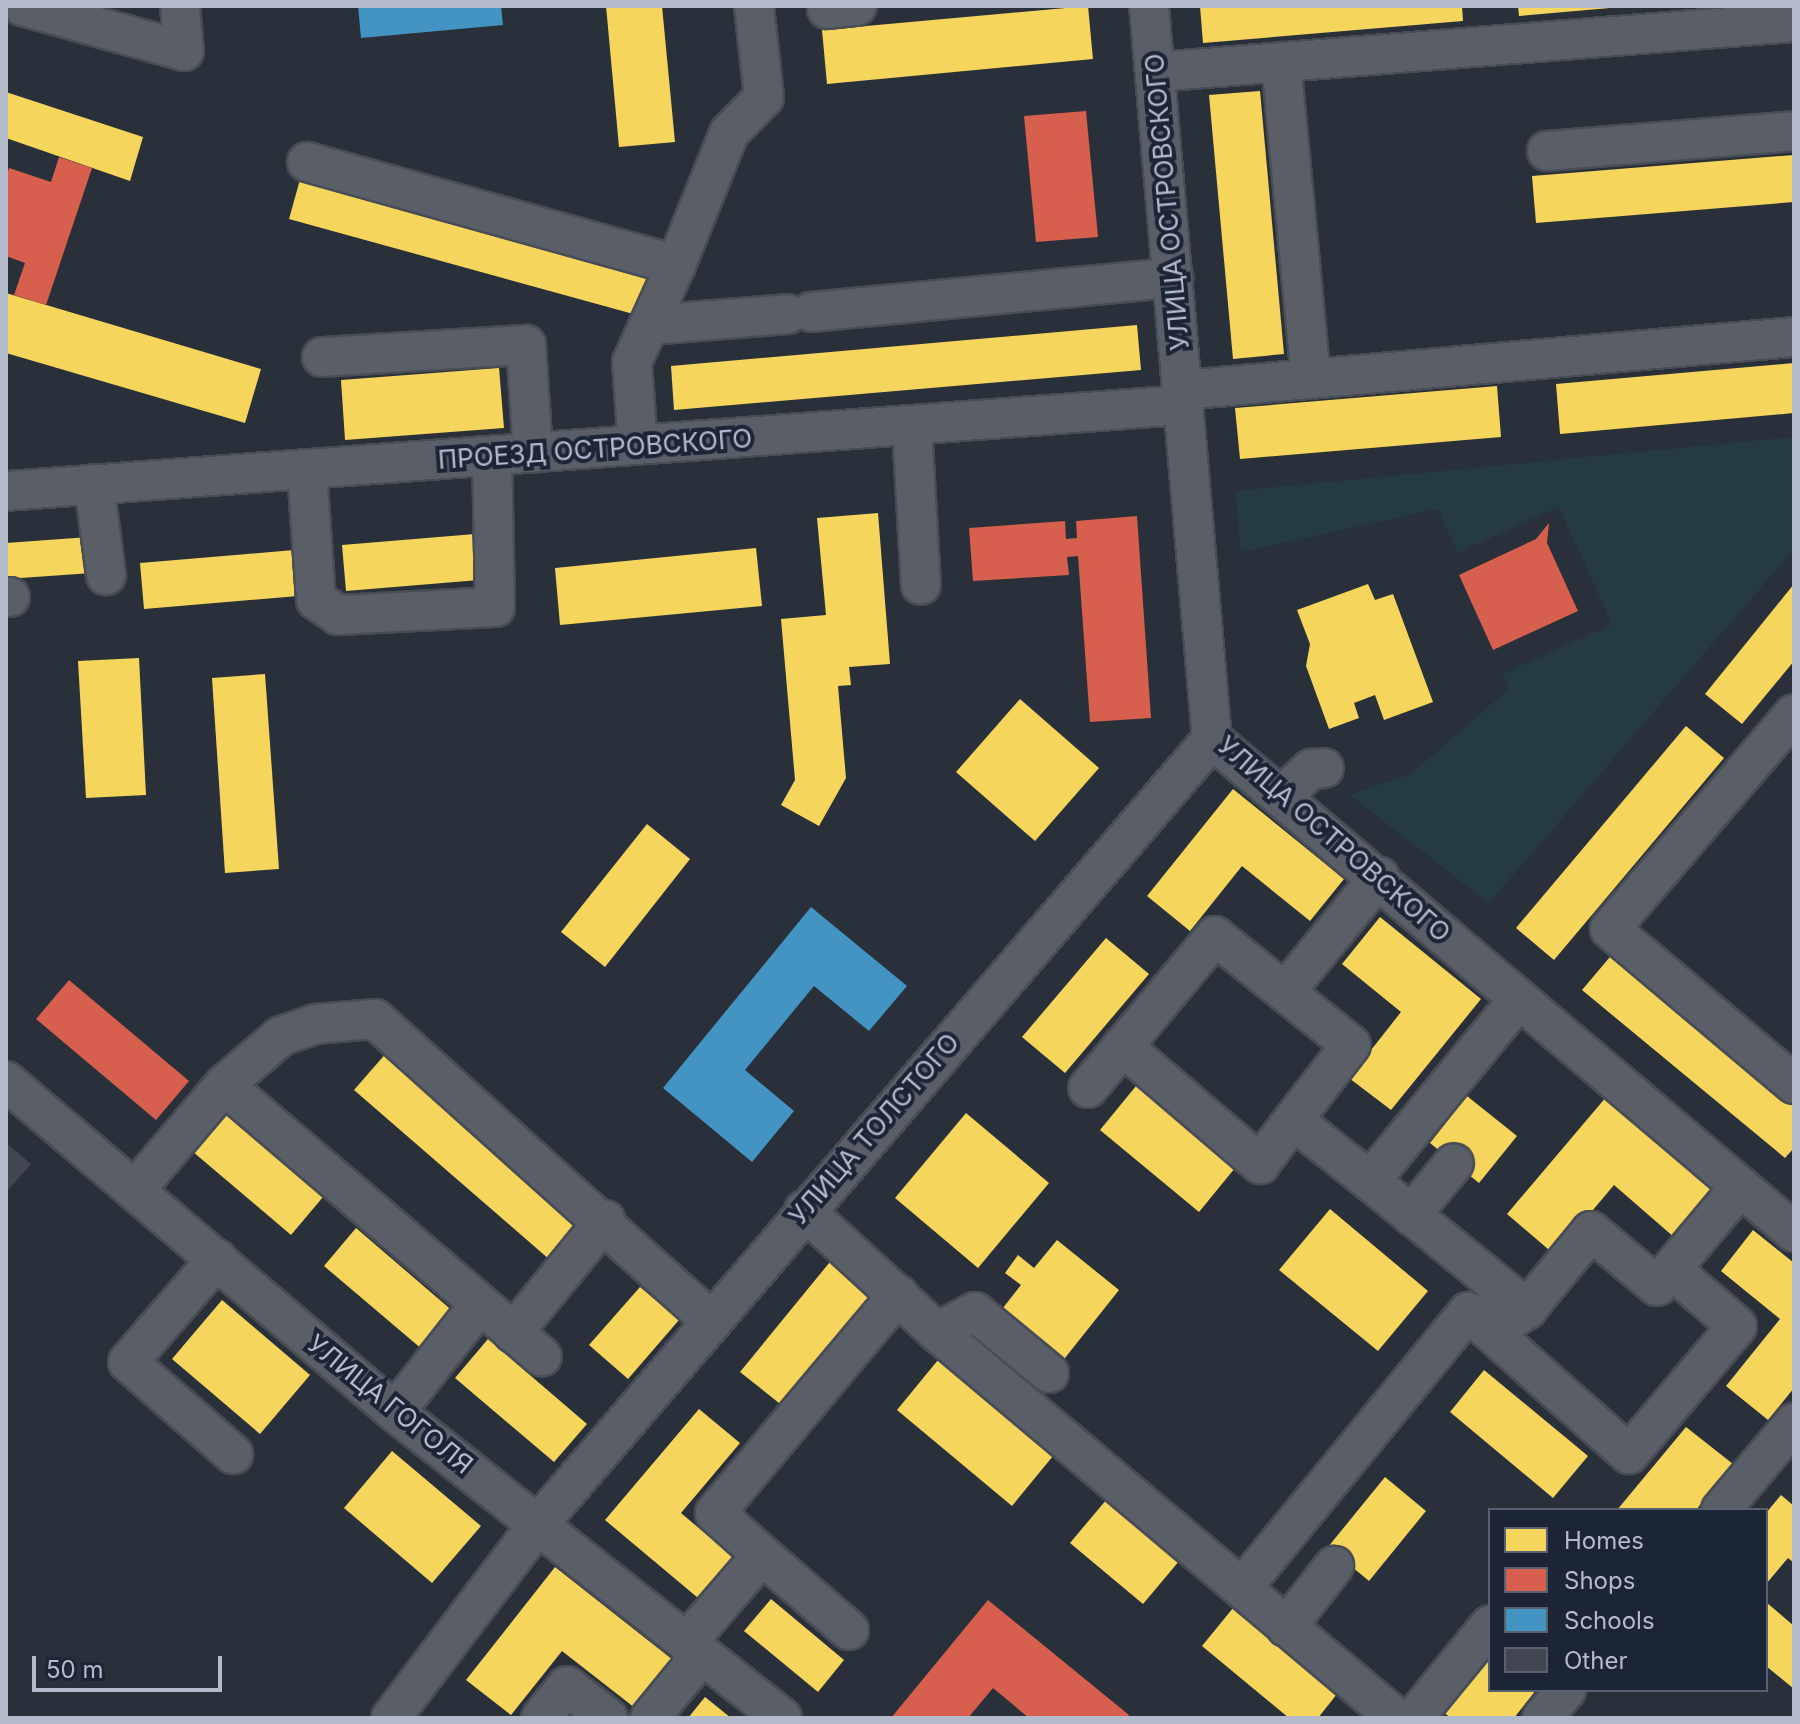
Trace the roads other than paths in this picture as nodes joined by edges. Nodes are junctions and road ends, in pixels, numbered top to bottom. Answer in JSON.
{"nodes":[{"id":1,"x":22,"y":6,"type":"edge"},
{"id":2,"x":180,"y":6,"type":"edge"},
{"id":3,"x":754,"y":6,"type":"edge"},
{"id":4,"x":1149,"y":6,"type":"edge"},
{"id":5,"x":73,"y":13,"type":"edge"},
{"id":6,"x":1794,"y":22,"type":"edge"},
{"id":7,"x":1281,"y":62,"type":"junction"},
{"id":8,"x":1155,"y":72,"type":"junction"},
{"id":9,"x":1794,"y":131,"type":"edge"},
{"id":10,"x":1547,"y":151,"type":"dead end"},
{"id":11,"x":307,"y":162,"type":"dead end"},
{"id":12,"x":676,"y":265,"type":"junction"},
{"id":13,"x":1173,"y":278,"type":"junction"},
{"id":14,"x":649,"y":325,"type":"junction"},
{"id":15,"x":1794,"y":337,"type":"edge"},
{"id":16,"x":322,"y":357,"type":"dead end"},
{"id":17,"x":1311,"y":379,"type":"junction"},
{"id":18,"x":1184,"y":397,"type":"junction"},
{"id":19,"x":912,"y":426,"type":"junction"},
{"id":20,"x":638,"y":445,"type":"junction"},
{"id":21,"x":533,"y":453,"type":"junction"},
{"id":22,"x":492,"y":456,"type":"junction"},
{"id":23,"x":307,"y":471,"type":"junction"},
{"id":24,"x":94,"y":484,"type":"junction"},
{"id":25,"x":6,"y":491,"type":"edge"},
{"id":26,"x":106,"y":575,"type":"dead end"},
{"id":27,"x":921,"y":585,"type":"dead end"},
{"id":28,"x":1794,"y":714,"type":"edge"},
{"id":29,"x":1212,"y":739,"type":"junction"},
{"id":30,"x":1324,"y":768,"type":"dead end"},
{"id":31,"x":1282,"y":796,"type":"junction"},
{"id":32,"x":1379,"y":877,"type":"junction"},
{"id":33,"x":1285,"y":992,"type":"junction"},
{"id":34,"x":1519,"y":999,"type":"junction"},
{"id":35,"x":1122,"y":1046,"type":"junction"},
{"id":36,"x":6,"y":1081,"type":"edge"},
{"id":37,"x":1794,"y":1084,"type":"edge"},
{"id":38,"x":224,"y":1085,"type":"junction"},
{"id":39,"x":1088,"y":1088,"type":"dead end"},
{"id":40,"x":1293,"y":1120,"type":"junction"},
{"id":41,"x":1454,"y":1163,"type":"dead end"},
{"id":42,"x":1370,"y":1181,"type":"junction"},
{"id":43,"x":1740,"y":1187,"type":"junction"},
{"id":44,"x":135,"y":1190,"type":"junction"},
{"id":45,"x":804,"y":1210,"type":"junction"},
{"id":46,"x":1411,"y":1215,"type":"junction"},
{"id":47,"x":1789,"y":1217,"type":"edge"},
{"id":48,"x":605,"y":1220,"type":"junction"},
{"id":49,"x":217,"y":1259,"type":"junction"},
{"id":50,"x":1671,"y":1269,"type":"junction"},
{"id":51,"x":898,"y":1295,"type":"junction"},
{"id":52,"x":480,"y":1304,"type":"junction"},
{"id":53,"x":1527,"y":1309,"type":"junction"},
{"id":54,"x":1468,"y":1312,"type":"junction"},
{"id":55,"x":710,"y":1320,"type":"junction"},
{"id":56,"x":937,"y":1332,"type":"junction"},
{"id":57,"x":513,"y":1333,"type":"junction"},
{"id":58,"x":542,"y":1357,"type":"dead end"},
{"id":59,"x":1049,"y":1373,"type":"dead end"},
{"id":60,"x":395,"y":1412,"type":"junction"},
{"id":61,"x":1787,"y":1448,"type":"edge"},
{"id":62,"x":233,"y":1454,"type":"dead end"},
{"id":63,"x":1723,"y":1508,"type":"edge"},
{"id":64,"x":540,"y":1522,"type":"junction"},
{"id":65,"x":762,"y":1555,"type":"junction"},
{"id":66,"x":1334,"y":1566,"type":"dead end"},
{"id":67,"x":1242,"y":1588,"type":"junction"},
{"id":68,"x":1286,"y":1627,"type":"junction"},
{"id":69,"x":1488,"y":1627,"type":"edge"},
{"id":70,"x":849,"y":1630,"type":"dead end"},
{"id":71,"x":688,"y":1641,"type":"junction"},
{"id":72,"x":1564,"y":1692,"type":"edge"},
{"id":73,"x":391,"y":1718,"type":"edge"},
{"id":74,"x":541,"y":1718,"type":"edge"},
{"id":75,"x":608,"y":1718,"type":"edge"},
{"id":76,"x":650,"y":1718,"type":"edge"},
{"id":77,"x":782,"y":1718,"type":"edge"},
{"id":78,"x":1396,"y":1718,"type":"edge"},
{"id":79,"x":1414,"y":1718,"type":"edge"},
{"id":80,"x":1542,"y":1718,"type":"edge"}],
"edges":[{"from":1,"to":5,"type":"street"},
{"from":2,"to":5,"type":"street"},
{"from":3,"to":12,"type":"street"},
{"from":4,"to":8,"type":"street","name":"УЛИЦА ОСТРОВСКОГО"},
{"from":6,"to":7,"type":"street"},
{"from":7,"to":8,"type":"street"},
{"from":7,"to":17,"type":"street"},
{"from":8,"to":13,"type":"street","name":"УЛИЦА ОСТРОВСКОГО"},
{"from":9,"to":10,"type":"street"},
{"from":11,"to":12,"type":"street"},
{"from":12,"to":14,"type":"street"},
{"from":13,"to":14,"type":"street"},
{"from":13,"to":18,"type":"street","name":"УЛИЦА ОСТРОВСКОГО"},
{"from":14,"to":20,"type":"street"},
{"from":15,"to":17,"type":"street","name":"ПРОЕЗД ОСТРОВСКОГО"},
{"from":16,"to":21,"type":"street"},
{"from":17,"to":18,"type":"street","name":"ПРОЕЗД ОСТРОВСКОГО"},
{"from":18,"to":19,"type":"street","name":"ПРОЕЗД ОСТРОВСКОГО"},
{"from":18,"to":29,"type":"street","name":"УЛИЦА ОСТРОВСКОГО"},
{"from":19,"to":20,"type":"street","name":"ПРОЕЗД ОСТРОВСКОГО"},
{"from":19,"to":27,"type":"street"},
{"from":20,"to":21,"type":"street","name":"ПРОЕЗД ОСТРОВСКОГО"},
{"from":21,"to":22,"type":"street","name":"ПРОЕЗД ОСТРОВСКОГО"},
{"from":22,"to":23,"type":"street","name":"ПРОЕЗД ОСТРОВСКОГО"},
{"from":22,"to":23,"type":"street"},
{"from":23,"to":24,"type":"street","name":"ПРОЕЗД ОСТРОВСКОГО"},
{"from":24,"to":25,"type":"street","name":"ПРОЕЗД ОСТРОВСКОГО"},
{"from":24,"to":26,"type":"street"},
{"from":28,"to":37,"type":"street"},
{"from":29,"to":31,"type":"street","name":"УЛИЦА ОСТРОВСКОГО"},
{"from":29,"to":45,"type":"street","name":"УЛИЦА ТОЛСТОГО"},
{"from":30,"to":31,"type":"street"},
{"from":31,"to":32,"type":"street","name":"УЛИЦА ОСТРОВСКОГО"},
{"from":32,"to":33,"type":"street"},
{"from":32,"to":34,"type":"street","name":"УЛИЦА ОСТРОВСКОГО"},
{"from":33,"to":35,"type":"street"},
{"from":33,"to":40,"type":"street"},
{"from":34,"to":42,"type":"street"},
{"from":34,"to":43,"type":"street","name":"УЛИЦА ОСТРОВСКОГО"},
{"from":35,"to":39,"type":"street"},
{"from":35,"to":40,"type":"street"},
{"from":36,"to":44,"type":"street","name":"УЛИЦА ГОГОЛЯ"},
{"from":38,"to":44,"type":"street"},
{"from":38,"to":48,"type":"street"},
{"from":38,"to":52,"type":"street"},
{"from":40,"to":42,"type":"street"},
{"from":41,"to":46,"type":"street"},
{"from":42,"to":46,"type":"street"},
{"from":43,"to":47,"type":"street","name":"УЛИЦА ОСТРОВСКОГО"},
{"from":43,"to":50,"type":"street"},
{"from":44,"to":49,"type":"street","name":"УЛИЦА ГОГОЛЯ"},
{"from":45,"to":51,"type":"street"},
{"from":45,"to":55,"type":"street","name":"УЛИЦА ТОЛСТОГО"},
{"from":46,"to":53,"type":"street"},
{"from":48,"to":55,"type":"street"},
{"from":48,"to":57,"type":"street"},
{"from":49,"to":60,"type":"street","name":"УЛИЦА ГОГОЛЯ"},
{"from":49,"to":62,"type":"street"},
{"from":50,"to":53,"type":"street"},
{"from":50,"to":54,"type":"street"},
{"from":51,"to":56,"type":"street"},
{"from":51,"to":65,"type":"street"},
{"from":52,"to":57,"type":"street"},
{"from":52,"to":60,"type":"street"},
{"from":53,"to":54,"type":"street"},
{"from":54,"to":67,"type":"street"},
{"from":55,"to":64,"type":"street","name":"УЛИЦА ТОЛСТОГО"},
{"from":56,"to":59,"type":"street"},
{"from":56,"to":67,"type":"street"},
{"from":57,"to":58,"type":"street"},
{"from":60,"to":64,"type":"street","name":"УЛИЦА ГОГОЛЯ"},
{"from":61,"to":63,"type":"street"},
{"from":64,"to":71,"type":"street","name":"УЛИЦА ГОГОЛЯ"},
{"from":64,"to":73,"type":"street","name":"УЛИЦА ТОЛСТОГО"},
{"from":65,"to":70,"type":"street"},
{"from":65,"to":71,"type":"street"},
{"from":66,"to":68,"type":"street"},
{"from":67,"to":68,"type":"street"},
{"from":68,"to":78,"type":"street"},
{"from":69,"to":79,"type":"street"},
{"from":71,"to":76,"type":"street"},
{"from":71,"to":77,"type":"street","name":"УЛИЦА ГОГОЛЯ"},
{"from":72,"to":80,"type":"street"},
{"from":74,"to":75,"type":"street"}]}
